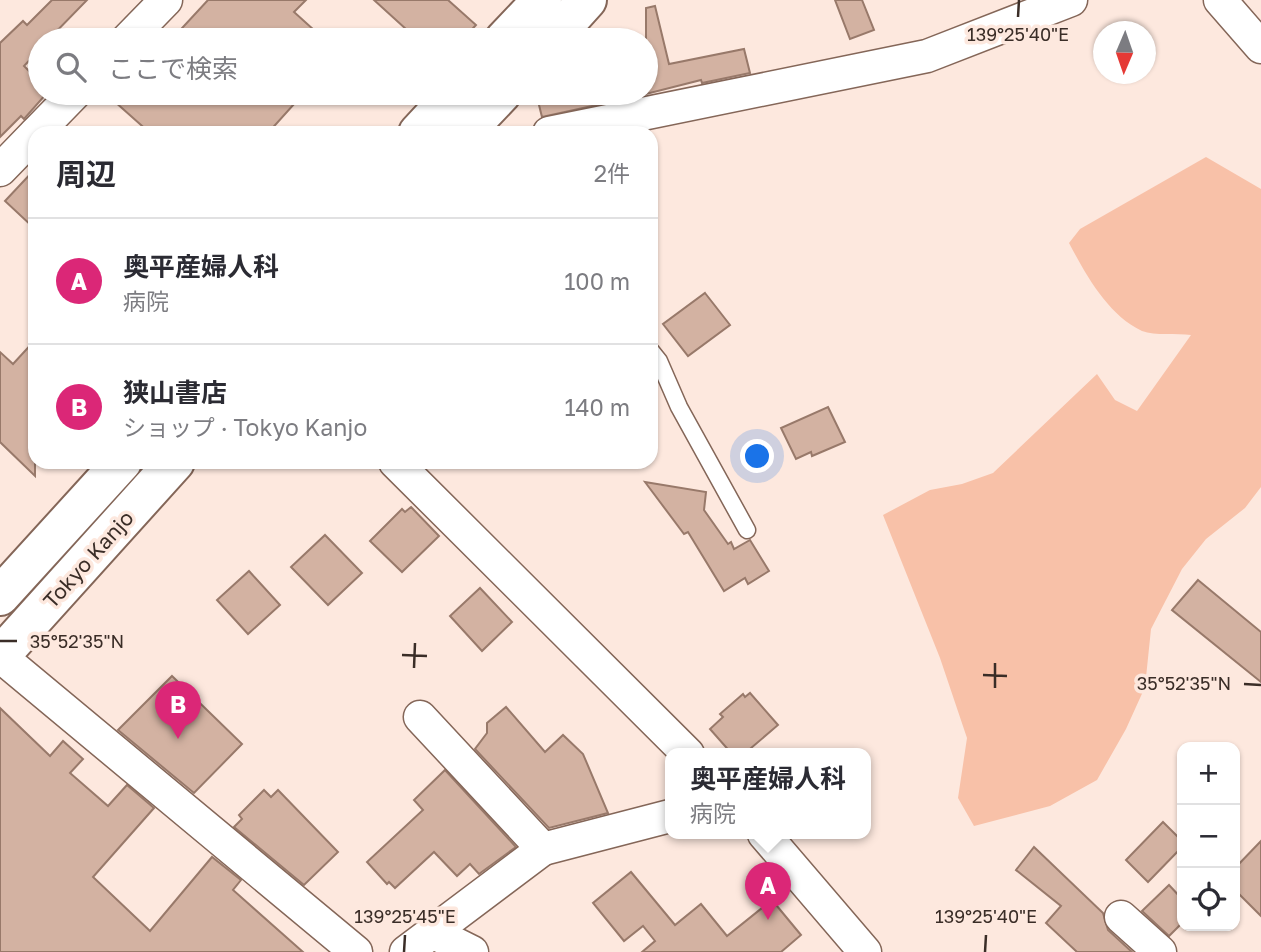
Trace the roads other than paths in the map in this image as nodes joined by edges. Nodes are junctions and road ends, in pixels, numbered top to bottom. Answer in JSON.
{"nodes":[{"id":1,"x":166,"y":0,"type":"edge"},
{"id":2,"x":587,"y":0,"type":"edge"},
{"id":3,"x":1071,"y":0,"type":"edge"},
{"id":4,"x":1220,"y":0,"type":"edge"},
{"id":5,"x":540,"y":12,"type":"edge"},
{"id":6,"x":139,"y":28,"type":"edge"},
{"id":7,"x":519,"y":28,"type":"edge"},
{"id":8,"x":1261,"y":47,"type":"edge"},
{"id":9,"x":63,"y":105,"type":"edge"},
{"id":10,"x":488,"y":105,"type":"edge"},
{"id":11,"x":469,"y":121,"type":"edge"},
{"id":12,"x":42,"y":126,"type":"edge"},
{"id":13,"x":448,"y":126,"type":"edge"},
{"id":14,"x":583,"y":126,"type":"edge"},
{"id":15,"x":28,"y":140,"type":"edge"},
{"id":16,"x":0,"y":170,"type":"edge"},
{"id":17,"x":658,"y":360,"type":"edge"},
{"id":18,"x":116,"y":469,"type":"edge"},
{"id":19,"x":169,"y":469,"type":"edge"},
{"id":20,"x":402,"y":469,"type":"edge"},
{"id":21,"x":747,"y":530,"type":"dead end"},
{"id":22,"x":0,"y":596,"type":"edge"},
{"id":23,"x":0,"y":656,"type":"edge"},
{"id":24,"x":419,"y":717,"type":"dead end"},
{"id":25,"x":682,"y":748,"type":"edge"},
{"id":26,"x":665,"y":818,"type":"edge"},
{"id":27,"x":768,"y":839,"type":"edge"},
{"id":28,"x":543,"y":849,"type":"junction"},
{"id":29,"x":1121,"y":917,"type":"dead end"},
{"id":30,"x":434,"y":933,"type":"junction"},
{"id":31,"x":356,"y":952,"type":"edge"},
{"id":32,"x":406,"y":952,"type":"edge"},
{"id":33,"x":472,"y":952,"type":"edge"},
{"id":34,"x":865,"y":952,"type":"edge"},
{"id":35,"x":1160,"y":952,"type":"edge"}],
"edges":[{"from":1,"to":6,"type":"street"},
{"from":2,"to":5,"type":"highway"},
{"from":3,"to":14,"type":"street"},
{"from":4,"to":8,"type":"street"},
{"from":5,"to":7,"type":"highway"},
{"from":9,"to":12,"type":"street"},
{"from":10,"to":11,"type":"highway"},
{"from":11,"to":13,"type":"highway"},
{"from":15,"to":16,"type":"street"},
{"from":17,"to":21,"type":"lane"},
{"from":18,"to":22,"type":"highway","name":"Tokyo Kanjo"},
{"from":19,"to":23,"type":"highway","name":"Tokyo Kanjo"},
{"from":20,"to":25,"type":"street"},
{"from":23,"to":31,"type":"street"},
{"from":24,"to":28,"type":"street"},
{"from":26,"to":28,"type":"street"},
{"from":27,"to":34,"type":"street"},
{"from":28,"to":30,"type":"street"},
{"from":29,"to":35,"type":"street"},
{"from":30,"to":32,"type":"street"},
{"from":30,"to":33,"type":"street"}]}
